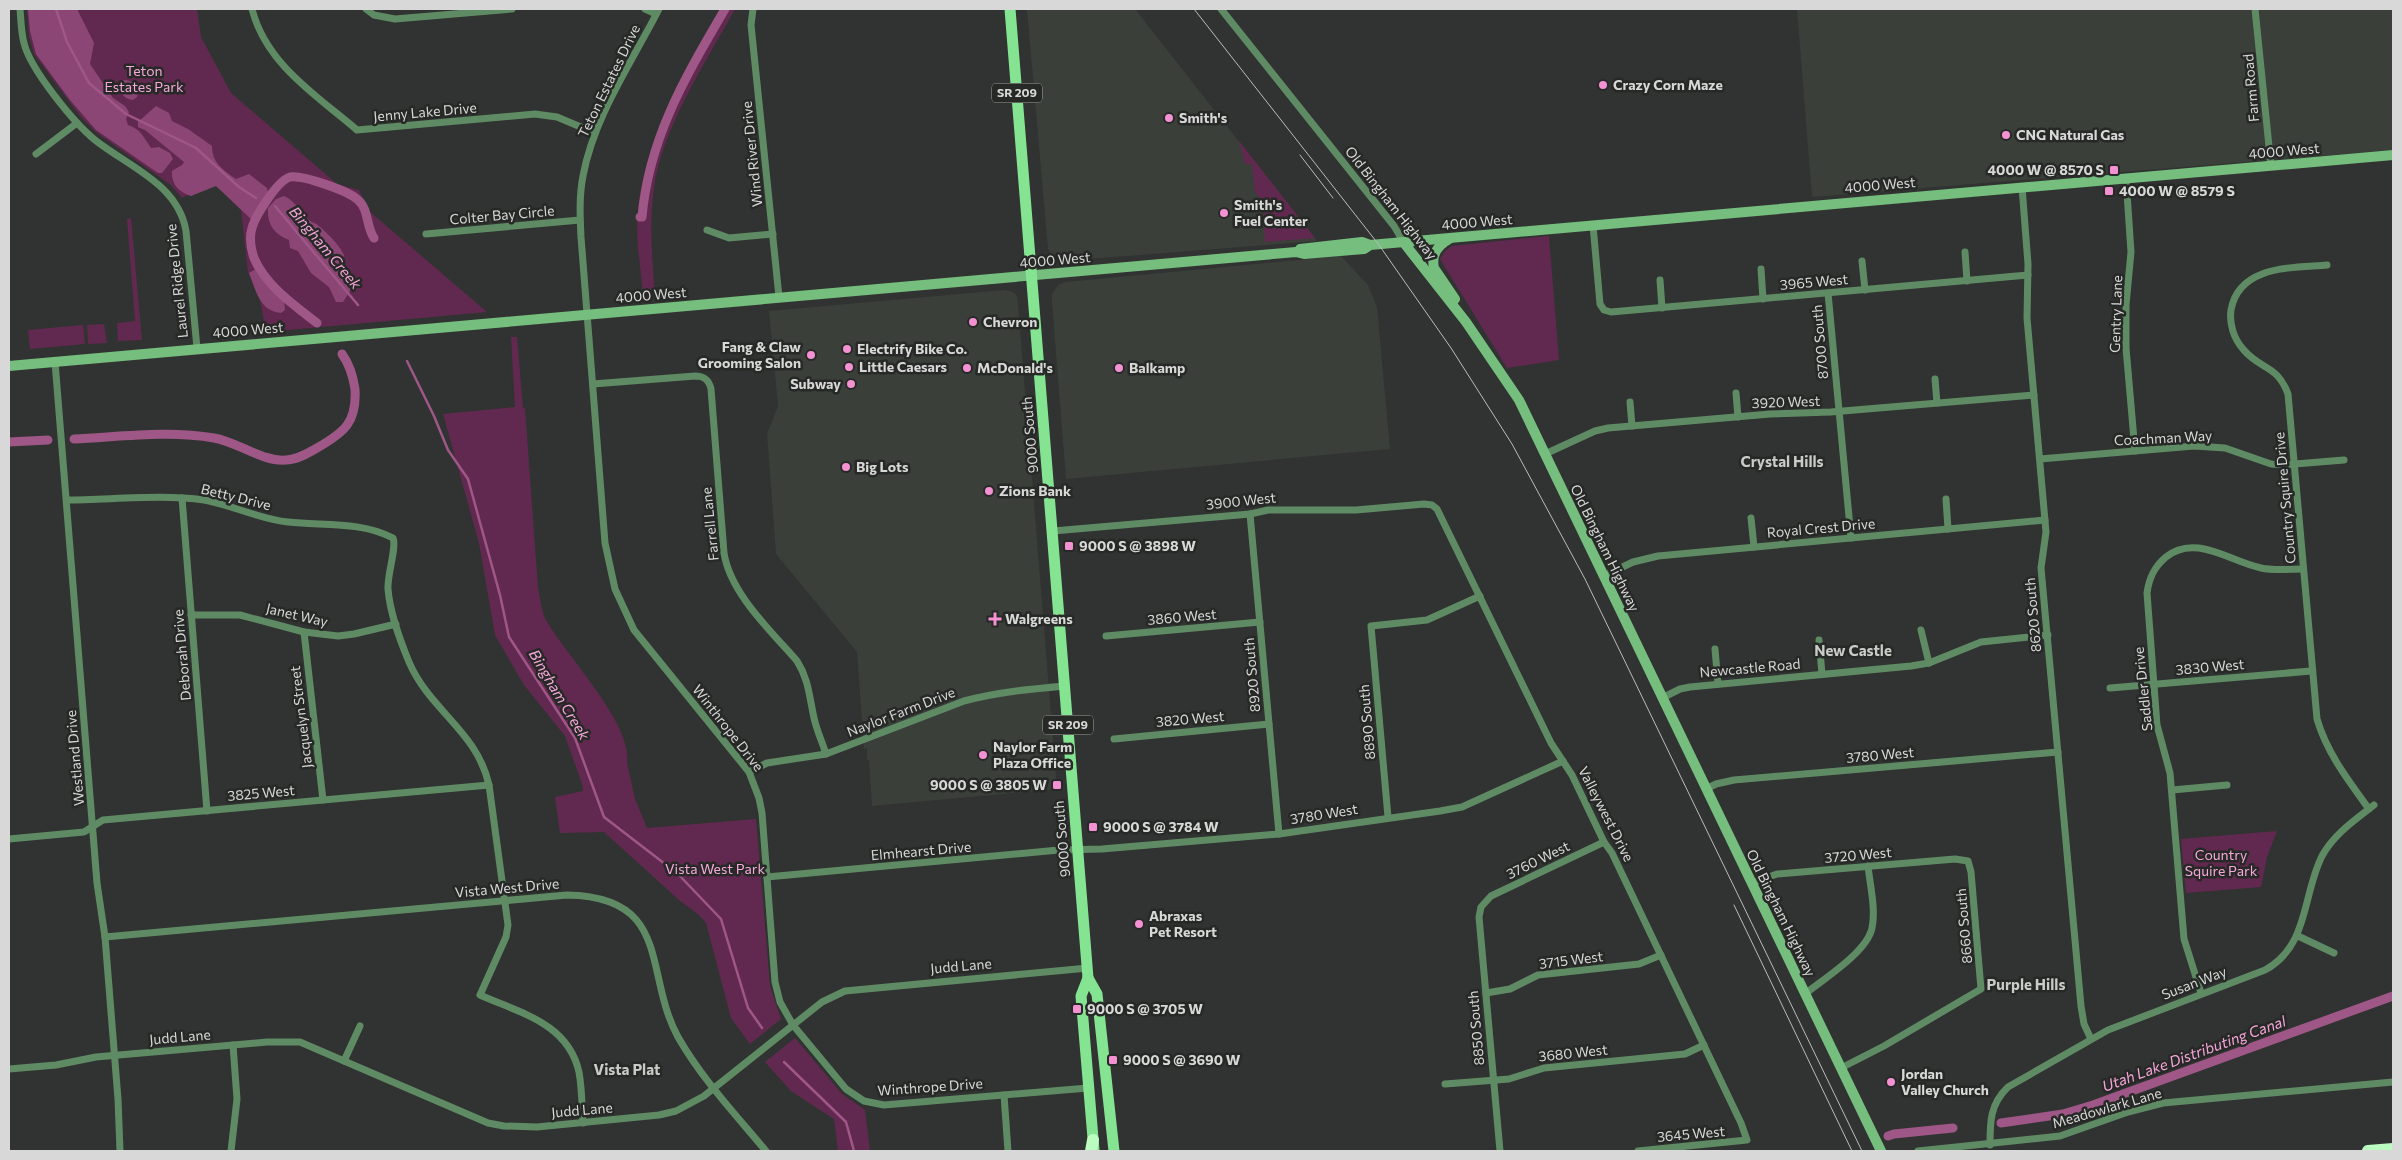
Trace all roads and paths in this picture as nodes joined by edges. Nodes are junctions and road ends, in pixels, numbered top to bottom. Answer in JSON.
{"nodes":[{"id":1,"x":20,"y":9,"type":"edge"},
{"id":2,"x":252,"y":9,"type":"edge"},
{"id":3,"x":366,"y":9,"type":"edge"},
{"id":4,"x":512,"y":9,"type":"edge"},
{"id":5,"x":645,"y":9,"type":"edge"},
{"id":6,"x":753,"y":9,"type":"edge"},
{"id":7,"x":1010,"y":9,"type":"edge"},
{"id":8,"x":1221,"y":9,"type":"edge"},
{"id":9,"x":2254,"y":9,"type":"edge"},
{"id":10,"x":658,"y":12,"type":"edge"},
{"id":11,"x":77,"y":123,"type":"junction"},
{"id":12,"x":595,"y":133,"type":"junction"},
{"id":13,"x":36,"y":154,"type":"dead end"},
{"id":14,"x":2393,"y":155,"type":"edge"},
{"id":15,"x":2270,"y":166,"type":"junction"},
{"id":16,"x":2126,"y":178,"type":"junction"},
{"id":17,"x":2022,"y":187,"type":"junction"},
{"id":18,"x":580,"y":220,"type":"junction"},
{"id":19,"x":1593,"y":225,"type":"junction"},
{"id":20,"x":708,"y":230,"type":"dead end"},
{"id":21,"x":426,"y":234,"type":"dead end"},
{"id":22,"x":773,"y":234,"type":"junction"},
{"id":23,"x":1451,"y":238,"type":"junction"},
{"id":24,"x":1404,"y":243,"type":"junction"},
{"id":25,"x":1965,"y":252,"type":"dead end"},
{"id":26,"x":1862,"y":262,"type":"dead end"},
{"id":27,"x":2327,"y":265,"type":"dead end"},
{"id":28,"x":1761,"y":270,"type":"dead end"},
{"id":29,"x":2028,"y":275,"type":"junction"},
{"id":30,"x":1033,"y":276,"type":"junction"},
{"id":31,"x":1660,"y":280,"type":"dead end"},
{"id":32,"x":1967,"y":281,"type":"junction"},
{"id":33,"x":1865,"y":290,"type":"junction"},
{"id":34,"x":1828,"y":293,"type":"junction"},
{"id":35,"x":780,"y":297,"type":"junction"},
{"id":36,"x":1763,"y":299,"type":"junction"},
{"id":37,"x":1662,"y":308,"type":"junction"},
{"id":38,"x":588,"y":314,"type":"junction"},
{"id":39,"x":1466,"y":322,"type":"junction"},
{"id":40,"x":197,"y":348,"type":"junction"},
{"id":41,"x":55,"y":362,"type":"junction"},
{"id":42,"x":9,"y":366,"type":"edge"},
{"id":43,"x":1935,"y":379,"type":"dead end"},
{"id":44,"x":593,"y":384,"type":"junction"},
{"id":45,"x":1736,"y":393,"type":"dead end"},
{"id":46,"x":2034,"y":395,"type":"junction"},
{"id":47,"x":1630,"y":402,"type":"dead end"},
{"id":48,"x":1937,"y":403,"type":"junction"},
{"id":49,"x":1839,"y":412,"type":"junction"},
{"id":50,"x":1738,"y":417,"type":"junction"},
{"id":51,"x":1632,"y":426,"type":"junction"},
{"id":52,"x":2135,"y":451,"type":"junction"},
{"id":53,"x":1545,"y":454,"type":"junction"},
{"id":54,"x":2040,"y":458,"type":"junction"},
{"id":55,"x":2344,"y":460,"type":"dead end"},
{"id":56,"x":2295,"y":464,"type":"junction"},
{"id":57,"x":182,"y":498,"type":"junction"},
{"id":58,"x":67,"y":500,"type":"junction"},
{"id":59,"x":1946,"y":500,"type":"dead end"},
{"id":60,"x":1432,"y":505,"type":"joint"},
{"id":61,"x":1250,"y":514,"type":"junction"},
{"id":62,"x":1751,"y":518,"type":"dead end"},
{"id":63,"x":2045,"y":520,"type":"junction"},
{"id":64,"x":1948,"y":529,"type":"junction"},
{"id":65,"x":1053,"y":531,"type":"junction"},
{"id":66,"x":1851,"y":538,"type":"junction"},
{"id":67,"x":1754,"y":546,"type":"junction"},
{"id":68,"x":2303,"y":569,"type":"junction"},
{"id":69,"x":1604,"y":576,"type":"junction"},
{"id":70,"x":1480,"y":596,"type":"junction"},
{"id":71,"x":191,"y":615,"type":"junction"},
{"id":72,"x":1260,"y":622,"type":"junction"},
{"id":73,"x":396,"y":624,"type":"junction"},
{"id":74,"x":1921,"y":630,"type":"dead end"},
{"id":75,"x":304,"y":632,"type":"junction"},
{"id":76,"x":2048,"y":635,"type":"junction"},
{"id":77,"x":1106,"y":636,"type":"dead end"},
{"id":78,"x":1819,"y":640,"type":"dead end"},
{"id":79,"x":1715,"y":649,"type":"dead end"},
{"id":80,"x":1929,"y":663,"type":"junction"},
{"id":81,"x":2311,"y":671,"type":"junction"},
{"id":82,"x":1822,"y":674,"type":"junction"},
{"id":83,"x":1718,"y":684,"type":"junction"},
{"id":84,"x":2154,"y":684,"type":"junction"},
{"id":85,"x":1065,"y":686,"type":"junction"},
{"id":86,"x":2110,"y":688,"type":"dead end"},
{"id":87,"x":1662,"y":698,"type":"junction"},
{"id":88,"x":1269,"y":724,"type":"junction"},
{"id":89,"x":1114,"y":739,"type":"dead end"},
{"id":90,"x":2058,"y":752,"type":"junction"},
{"id":91,"x":826,"y":754,"type":"junction"},
{"id":92,"x":1564,"y":761,"type":"junction"},
{"id":93,"x":749,"y":772,"type":"junction"},
{"id":94,"x":489,"y":785,"type":"junction"},
{"id":95,"x":2227,"y":785,"type":"dead end"},
{"id":96,"x":1706,"y":789,"type":"junction"},
{"id":97,"x":2172,"y":790,"type":"junction"},
{"id":98,"x":323,"y":800,"type":"junction"},
{"id":99,"x":2372,"y":807,"type":"joint"},
{"id":100,"x":208,"y":811,"type":"junction"},
{"id":101,"x":1388,"y":817,"type":"junction"},
{"id":102,"x":92,"y":826,"type":"junction"},
{"id":103,"x":1279,"y":834,"type":"junction"},
{"id":104,"x":9,"y":839,"type":"edge"},
{"id":105,"x":1604,"y":842,"type":"junction"},
{"id":106,"x":1078,"y":850,"type":"junction"},
{"id":107,"x":1968,"y":861,"type":"joint"},
{"id":108,"x":1868,"y":866,"type":"junction"},
{"id":109,"x":766,"y":877,"type":"junction"},
{"id":110,"x":1752,"y":884,"type":"junction"},
{"id":111,"x":506,"y":900,"type":"junction"},
{"id":112,"x":1483,"y":903,"type":"joint"},
{"id":113,"x":2298,"y":936,"type":"junction"},
{"id":114,"x":105,"y":937,"type":"junction"},
{"id":115,"x":2334,"y":953,"type":"dead end"},
{"id":116,"x":1661,"y":955,"type":"junction"},
{"id":117,"x":1088,"y":973,"type":"junction"},
{"id":118,"x":1486,"y":993,"type":"junction"},
{"id":119,"x":2202,"y":993,"type":"junction"},
{"id":120,"x":1805,"y":994,"type":"junction"},
{"id":121,"x":793,"y":1025,"type":"junction"},
{"id":122,"x":360,"y":1026,"type":"dead end"},
{"id":123,"x":2091,"y":1039,"type":"junction"},
{"id":124,"x":232,"y":1045,"type":"junction"},
{"id":125,"x":1704,"y":1045,"type":"junction"},
{"id":126,"x":114,"y":1055,"type":"junction"},
{"id":127,"x":344,"y":1061,"type":"junction"},
{"id":128,"x":1841,"y":1068,"type":"junction"},
{"id":129,"x":9,"y":1069,"type":"edge"},
{"id":130,"x":1492,"y":1080,"type":"junction"},
{"id":131,"x":2393,"y":1082,"type":"edge"},
{"id":132,"x":1445,"y":1084,"type":"dead end"},
{"id":133,"x":714,"y":1088,"type":"junction"},
{"id":134,"x":1088,"y":1088,"type":"junction"},
{"id":135,"x":1004,"y":1095,"type":"junction"},
{"id":136,"x":583,"y":1123,"type":"junction"},
{"id":137,"x":1747,"y":1140,"type":"joint"},
{"id":138,"x":1990,"y":1145,"type":"junction"},
{"id":139,"x":1092,"y":1148,"type":"edge"},
{"id":140,"x":2393,"y":1149,"type":"edge"},
{"id":141,"x":120,"y":1151,"type":"edge"},
{"id":142,"x":231,"y":1151,"type":"edge"},
{"id":143,"x":766,"y":1151,"type":"edge"},
{"id":144,"x":1008,"y":1151,"type":"edge"},
{"id":145,"x":1114,"y":1151,"type":"edge"},
{"id":146,"x":1500,"y":1151,"type":"edge"},
{"id":147,"x":1638,"y":1151,"type":"edge"},
{"id":148,"x":1881,"y":1151,"type":"edge"},
{"id":149,"x":1918,"y":1151,"type":"edge"},
{"id":150,"x":2368,"y":1151,"type":"edge"}],
"edges":[{"from":1,"to":11,"type":"street","name":"Laurel Ridge Drive"},
{"from":2,"to":12,"type":"street","name":"Jenny Lake Drive"},
{"from":3,"to":4,"type":"street"},
{"from":5,"to":10,"type":"street"},
{"from":6,"to":22,"type":"street","name":"Wind River Drive"},
{"from":7,"to":30,"type":"main road","name":"9000 South","number":"SR 209"},
{"from":8,"to":24,"type":"street","name":"Old Bingham Highway"},
{"from":9,"to":15,"type":"street","name":"Farm Road"},
{"from":10,"to":12,"type":"street","name":"Teton Estates Drive"},
{"from":11,"to":13,"type":"street"},
{"from":11,"to":40,"type":"street","name":"Laurel Ridge Drive"},
{"from":12,"to":18,"type":"street","name":"Teton Estates Drive"},
{"from":14,"to":15,"type":"main road","name":"4000 West"},
{"from":15,"to":16,"type":"main road","name":"4000 West"},
{"from":16,"to":17,"type":"main road","name":"4000 West"},
{"from":16,"to":52,"type":"street","name":"Gentry Lane"},
{"from":17,"to":19,"type":"main road","name":"4000 West"},
{"from":17,"to":29,"type":"street","name":"8620 South"},
{"from":18,"to":21,"type":"street","name":"Colter Bay Circle"},
{"from":18,"to":38,"type":"street","name":"Teton Estates Drive"},
{"from":19,"to":23,"type":"main road","name":"4000 West"},
{"from":19,"to":37,"type":"street","name":"3965 West"},
{"from":20,"to":22,"type":"street"},
{"from":22,"to":35,"type":"street","name":"Wind River Drive"},
{"from":23,"to":24,"type":"main road","name":"4000 West"},
{"from":23,"to":39,"type":"main road"},
{"from":24,"to":30,"type":"main road","name":"4000 West"},
{"from":24,"to":39,"type":"main road","name":"Old Bingham Highway"},
{"from":25,"to":32,"type":"street"},
{"from":26,"to":33,"type":"street"},
{"from":27,"to":56,"type":"street","name":"Country Squire Drive"},
{"from":28,"to":36,"type":"street"},
{"from":29,"to":32,"type":"street","name":"3965 West"},
{"from":29,"to":46,"type":"street","name":"8620 South"},
{"from":30,"to":35,"type":"main road","name":"4000 West"},
{"from":30,"to":65,"type":"main road","name":"9000 South","number":"SR 209"},
{"from":31,"to":37,"type":"street"},
{"from":32,"to":33,"type":"street","name":"3965 West"},
{"from":33,"to":34,"type":"street","name":"3965 West"},
{"from":34,"to":36,"type":"street","name":"3965 West"},
{"from":34,"to":49,"type":"street","name":"8700 South"},
{"from":35,"to":38,"type":"main road","name":"4000 West"},
{"from":36,"to":37,"type":"street","name":"3965 West"},
{"from":38,"to":40,"type":"main road","name":"4000 West"},
{"from":38,"to":44,"type":"street","name":"Winthrope Drive"},
{"from":39,"to":53,"type":"main road","name":"Old Bingham Highway"},
{"from":40,"to":41,"type":"main road","name":"4000 West"},
{"from":41,"to":42,"type":"main road","name":"4000 West"},
{"from":41,"to":58,"type":"street","name":"Westland Drive"},
{"from":43,"to":48,"type":"street"},
{"from":44,"to":91,"type":"street","name":"Farrell Lane"},
{"from":44,"to":93,"type":"street","name":"Winthrope Drive"},
{"from":45,"to":50,"type":"street"},
{"from":46,"to":48,"type":"street","name":"3920 West"},
{"from":46,"to":54,"type":"street","name":"8620 South"},
{"from":47,"to":51,"type":"street"},
{"from":48,"to":49,"type":"street","name":"3920 West"},
{"from":49,"to":50,"type":"street","name":"3920 West"},
{"from":49,"to":66,"type":"street","name":"8700 South"},
{"from":50,"to":51,"type":"street","name":"3920 West"},
{"from":51,"to":53,"type":"street","name":"3920 West"},
{"from":52,"to":54,"type":"street","name":"Coachman Way"},
{"from":52,"to":56,"type":"street","name":"Coachman Way"},
{"from":53,"to":69,"type":"main road","name":"Old Bingham Highway"},
{"from":54,"to":63,"type":"street","name":"8620 South"},
{"from":55,"to":56,"type":"street","name":"Coachman Way"},
{"from":56,"to":68,"type":"street","name":"Country Squire Drive"},
{"from":57,"to":58,"type":"street","name":"Betty Drive"},
{"from":57,"to":71,"type":"street","name":"Deborah Drive"},
{"from":57,"to":73,"type":"street","name":"Betty Drive"},
{"from":58,"to":102,"type":"street","name":"Westland Drive"},
{"from":59,"to":64,"type":"street"},
{"from":60,"to":61,"type":"street","name":"3900 West"},
{"from":60,"to":70,"type":"street","name":"Valleywest Drive"},
{"from":61,"to":65,"type":"street","name":"3900 West"},
{"from":61,"to":72,"type":"street","name":"8920 South"},
{"from":62,"to":67,"type":"street"},
{"from":63,"to":64,"type":"street","name":"Royal Crest Drive"},
{"from":63,"to":76,"type":"street","name":"8620 South"},
{"from":64,"to":66,"type":"street","name":"Royal Crest Drive"},
{"from":65,"to":85,"type":"main road","name":"9000 South","number":"SR 209"},
{"from":66,"to":67,"type":"street","name":"Royal Crest Drive"},
{"from":67,"to":69,"type":"street","name":"Royal Crest Drive"},
{"from":68,"to":81,"type":"street","name":"Country Squire Drive"},
{"from":68,"to":84,"type":"street","name":"Saddler Drive"},
{"from":69,"to":87,"type":"main road","name":"Old Bingham Highway"},
{"from":70,"to":92,"type":"street","name":"Valleywest Drive"},
{"from":70,"to":101,"type":"street","name":"8890 South"},
{"from":71,"to":75,"type":"street","name":"Janet Way"},
{"from":71,"to":100,"type":"street","name":"Deborah Drive"},
{"from":72,"to":77,"type":"street","name":"3860 West"},
{"from":72,"to":88,"type":"street","name":"8920 South"},
{"from":73,"to":75,"type":"street","name":"Janet Way"},
{"from":73,"to":94,"type":"street"},
{"from":74,"to":80,"type":"street"},
{"from":75,"to":98,"type":"street","name":"Jacquelyn Street"},
{"from":76,"to":80,"type":"street","name":"Newcastle Road"},
{"from":76,"to":90,"type":"street","name":"8620 South"},
{"from":78,"to":82,"type":"street"},
{"from":79,"to":83,"type":"street"},
{"from":80,"to":82,"type":"street","name":"Newcastle Road"},
{"from":81,"to":84,"type":"street","name":"3830 West"},
{"from":81,"to":99,"type":"street","name":"Country Squire Drive"},
{"from":82,"to":83,"type":"street","name":"Newcastle Road"},
{"from":83,"to":87,"type":"street","name":"Newcastle Road"},
{"from":84,"to":86,"type":"street","name":"3830 West"},
{"from":84,"to":97,"type":"street","name":"Saddler Drive"},
{"from":85,"to":91,"type":"street","name":"Naylor Farm Drive"},
{"from":85,"to":106,"type":"main road","name":"9000 South","number":"SR 209"},
{"from":87,"to":96,"type":"main road","name":"Old Bingham Highway"},
{"from":88,"to":89,"type":"street","name":"3820 West"},
{"from":88,"to":103,"type":"street","name":"8920 South"},
{"from":90,"to":96,"type":"street","name":"3780 West"},
{"from":90,"to":123,"type":"street","name":"8620 South"},
{"from":91,"to":93,"type":"street","name":"Naylor Farm Drive"},
{"from":92,"to":101,"type":"street","name":"3780 West"},
{"from":92,"to":105,"type":"street","name":"Valleywest Drive"},
{"from":93,"to":109,"type":"street","name":"Winthrope Drive"},
{"from":94,"to":98,"type":"street","name":"3825 West"},
{"from":94,"to":111,"type":"street"},
{"from":95,"to":97,"type":"street"},
{"from":96,"to":110,"type":"main road","name":"Old Bingham Highway"},
{"from":97,"to":119,"type":"street","name":"Saddler Drive"},
{"from":98,"to":100,"type":"street","name":"3825 West"},
{"from":99,"to":113,"type":"street","name":"Susan Way"},
{"from":100,"to":102,"type":"street","name":"3825 West"},
{"from":101,"to":103,"type":"street","name":"3780 West"},
{"from":102,"to":104,"type":"street","name":"3825 West"},
{"from":102,"to":114,"type":"street","name":"Westland Drive"},
{"from":103,"to":106,"type":"street","name":"3780 West"},
{"from":105,"to":112,"type":"street","name":"3760 West"},
{"from":105,"to":116,"type":"street","name":"Valleywest Drive"},
{"from":106,"to":109,"type":"street","name":"Elmhearst Drive"},
{"from":106,"to":117,"type":"main road","name":"9000 South","number":"SR 209"},
{"from":107,"to":108,"type":"street","name":"3720 West"},
{"from":107,"to":128,"type":"street","name":"8660 South"},
{"from":108,"to":110,"type":"street","name":"3720 West"},
{"from":108,"to":120,"type":"street"},
{"from":109,"to":121,"type":"street","name":"Winthrope Drive"},
{"from":110,"to":120,"type":"main road","name":"Old Bingham Highway"},
{"from":111,"to":114,"type":"street","name":"Vista West Drive"},
{"from":111,"to":133,"type":"street","name":"Vista West Drive"},
{"from":111,"to":136,"type":"street"},
{"from":112,"to":118,"type":"street","name":"8850 South"},
{"from":113,"to":115,"type":"street"},
{"from":113,"to":119,"type":"street","name":"Susan Way"},
{"from":114,"to":126,"type":"street","name":"Westland Drive"},
{"from":116,"to":118,"type":"street","name":"3715 West"},
{"from":116,"to":125,"type":"street","name":"Valleywest Drive"},
{"from":117,"to":121,"type":"street","name":"Judd Lane"},
{"from":117,"to":134,"type":"main road","name":"9000 South","number":"SR 209"},
{"from":117,"to":145,"type":"main road","name":"9000 South","number":"SR 209"},
{"from":118,"to":130,"type":"street","name":"8850 South"},
{"from":119,"to":123,"type":"street","name":"Susan Way"},
{"from":120,"to":128,"type":"main road","name":"Old Bingham Highway"},
{"from":121,"to":133,"type":"street","name":"Judd Lane"},
{"from":121,"to":135,"type":"street","name":"Winthrope Drive"},
{"from":122,"to":127,"type":"street"},
{"from":123,"to":138,"type":"street","name":"Susan Way"},
{"from":124,"to":126,"type":"street","name":"Judd Lane"},
{"from":124,"to":127,"type":"street","name":"Judd Lane"},
{"from":124,"to":142,"type":"street"},
{"from":125,"to":130,"type":"street","name":"3680 West"},
{"from":125,"to":137,"type":"street","name":"Valleywest Drive"},
{"from":126,"to":129,"type":"street","name":"Judd Lane"},
{"from":126,"to":141,"type":"street","name":"Westland Drive"},
{"from":127,"to":136,"type":"street","name":"Judd Lane"},
{"from":128,"to":148,"type":"main road","name":"Old Bingham Highway"},
{"from":130,"to":132,"type":"street","name":"3680 West"},
{"from":130,"to":146,"type":"street","name":"8850 South"},
{"from":131,"to":138,"type":"street","name":"Meadowlark Lane"},
{"from":133,"to":136,"type":"street","name":"Judd Lane"},
{"from":133,"to":143,"type":"street","name":"Vista West Drive"},
{"from":134,"to":135,"type":"street","name":"Winthrope Drive"},
{"from":134,"to":139,"type":"main road","name":"9000 South","number":"SR 209"},
{"from":135,"to":144,"type":"street"},
{"from":137,"to":147,"type":"street","name":"3645 West"},
{"from":138,"to":149,"type":"street","name":"Meadowlark Lane"},
{"from":140,"to":150,"type":"highway"}]}
